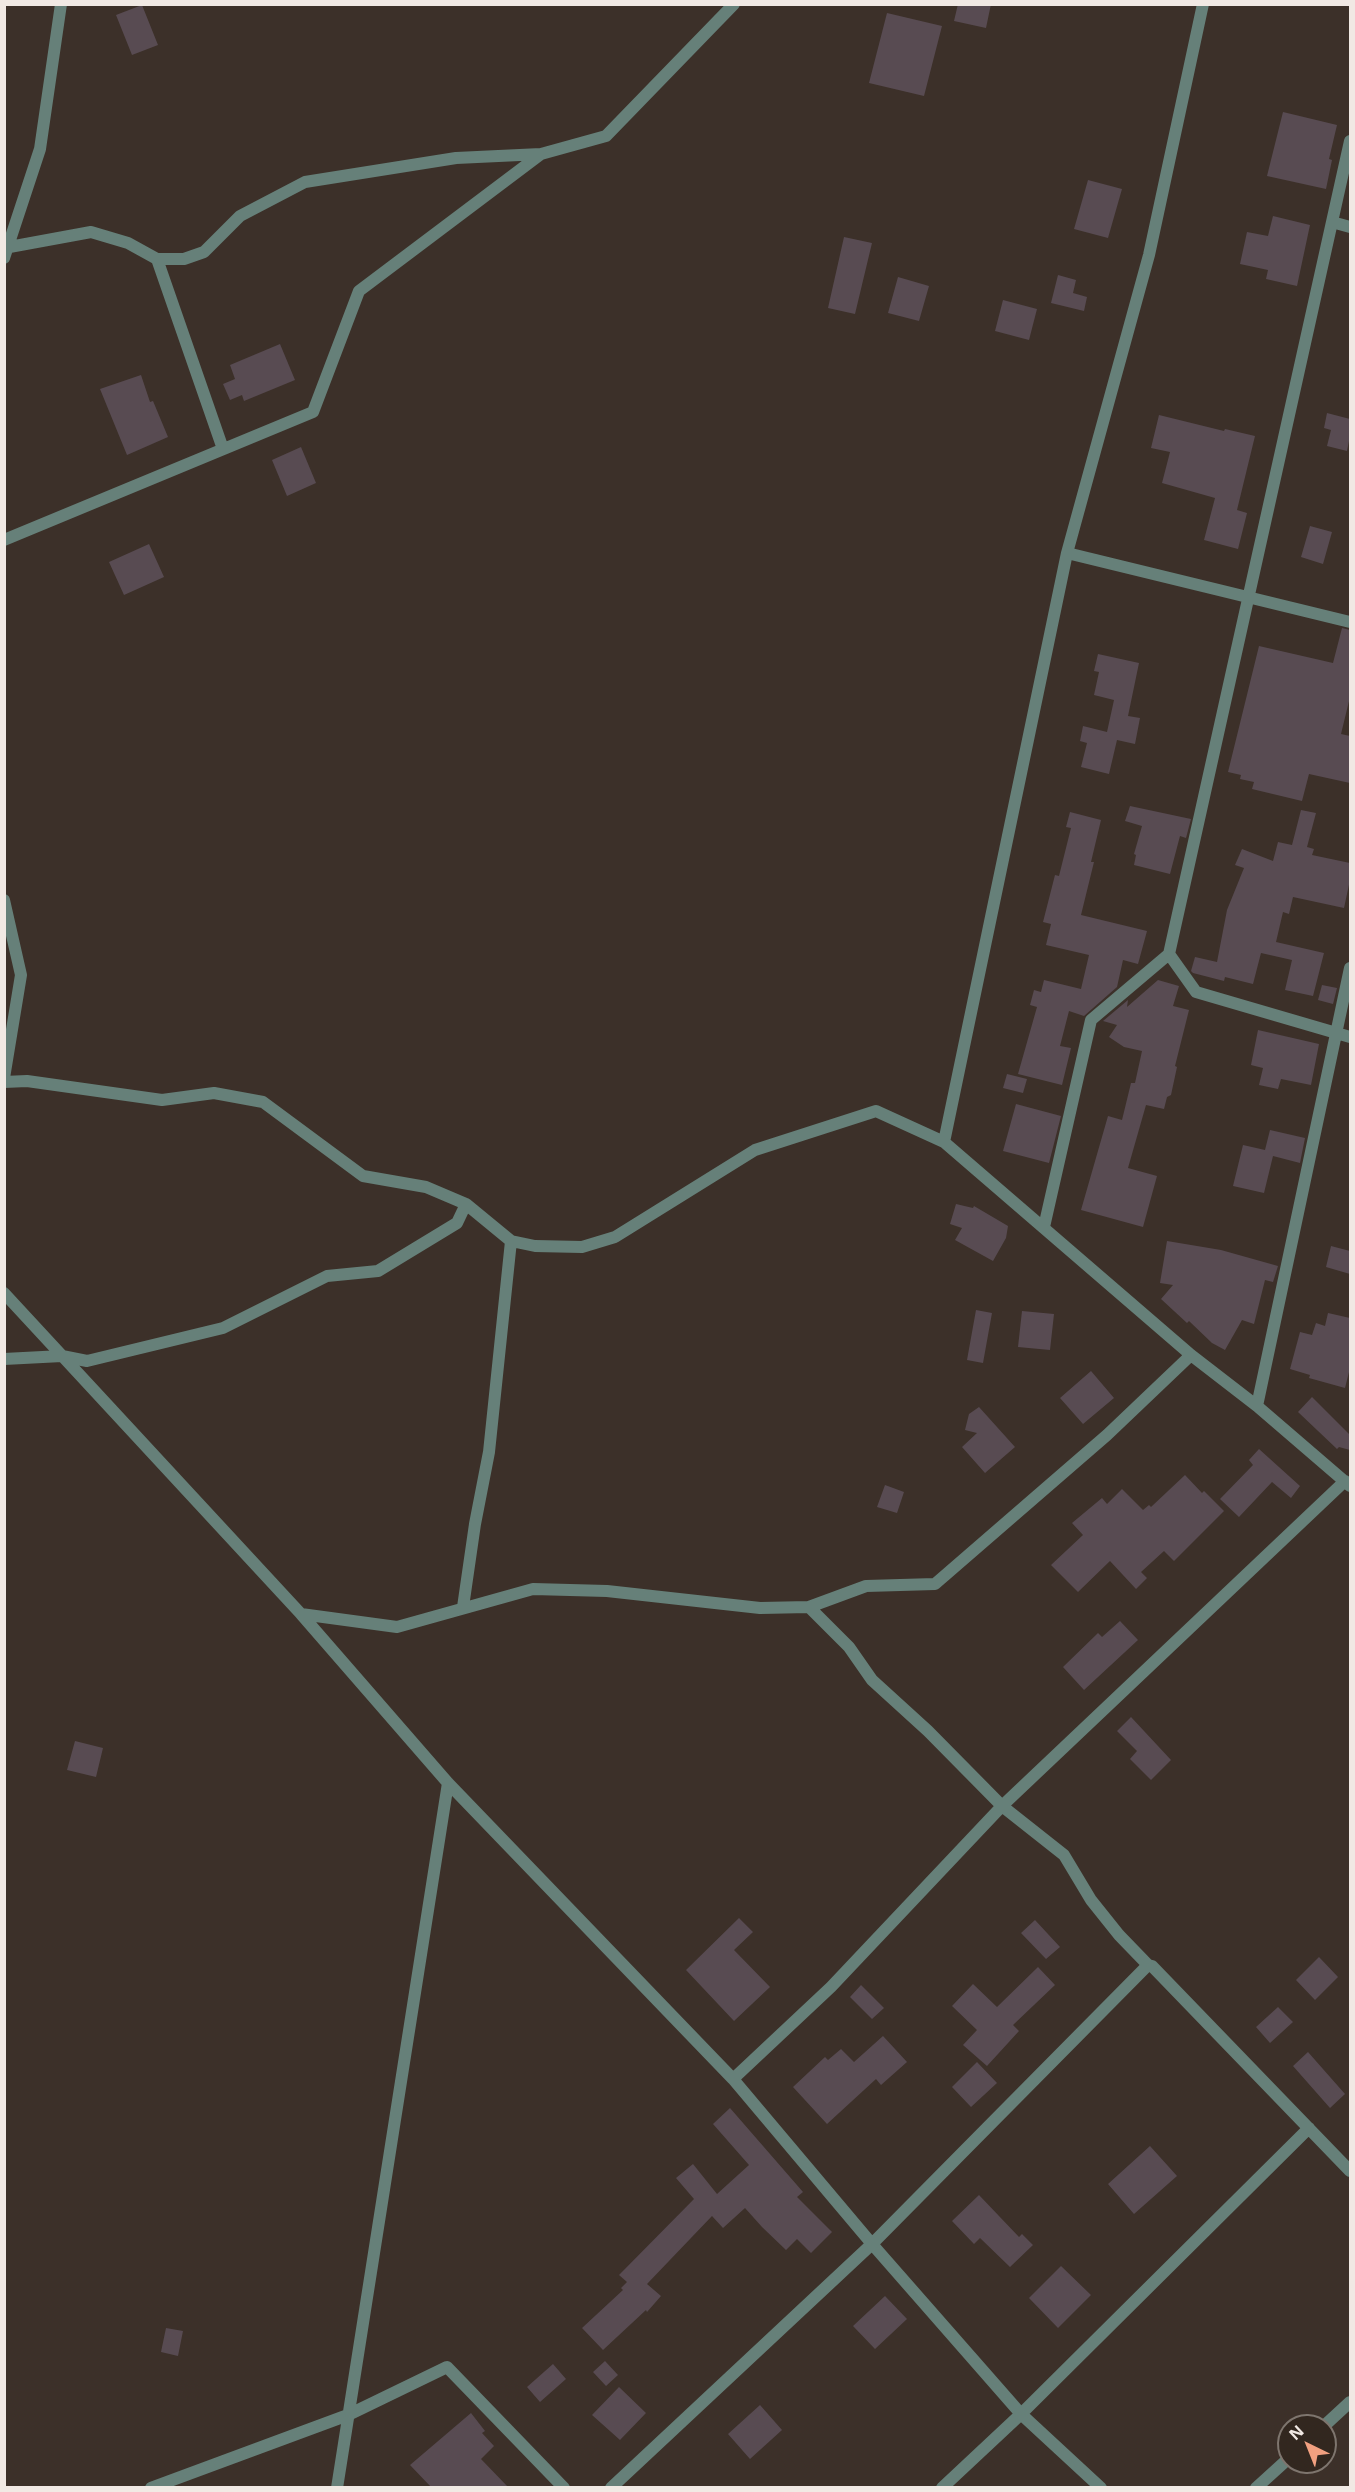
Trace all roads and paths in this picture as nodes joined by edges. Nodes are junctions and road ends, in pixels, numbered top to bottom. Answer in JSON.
{"nodes":[{"id":1,"x":61,"y":4,"type":"edge"},
{"id":2,"x":734,"y":4,"type":"edge"},
{"id":3,"x":1203,"y":4,"type":"edge"},
{"id":4,"x":1350,"y":141,"type":"edge"},
{"id":5,"x":541,"y":154,"type":"junction"},
{"id":6,"x":1332,"y":222,"type":"junction"},
{"id":7,"x":1350,"y":227,"type":"edge"},
{"id":8,"x":5,"y":251,"type":"edge"},
{"id":9,"x":158,"y":259,"type":"junction"},
{"id":10,"x":223,"y":449,"type":"junction"},
{"id":11,"x":4,"y":540,"type":"edge"},
{"id":12,"x":1067,"y":553,"type":"junction"},
{"id":13,"x":1248,"y":599,"type":"junction"},
{"id":14,"x":1350,"y":622,"type":"edge"},
{"id":15,"x":4,"y":900,"type":"edge"},
{"id":16,"x":1169,"y":954,"type":"junction"},
{"id":17,"x":1350,"y":968,"type":"edge"},
{"id":18,"x":1337,"y":1034,"type":"junction"},
{"id":19,"x":1350,"y":1037,"type":"edge"},
{"id":20,"x":4,"y":1080,"type":"edge"},
{"id":21,"x":944,"y":1142,"type":"junction"},
{"id":22,"x":466,"y":1204,"type":"junction"},
{"id":23,"x":1044,"y":1227,"type":"junction"},
{"id":24,"x":511,"y":1241,"type":"junction"},
{"id":25,"x":4,"y":1293,"type":"edge"},
{"id":26,"x":1191,"y":1355,"type":"junction"},
{"id":27,"x":62,"y":1356,"type":"junction"},
{"id":28,"x":4,"y":1359,"type":"edge"},
{"id":29,"x":1257,"y":1406,"type":"junction"},
{"id":30,"x":1348,"y":1484,"type":"edge"},
{"id":31,"x":463,"y":1607,"type":"junction"},
{"id":32,"x":809,"y":1607,"type":"junction"},
{"id":33,"x":301,"y":1614,"type":"junction"},
{"id":34,"x":448,"y":1783,"type":"junction"},
{"id":35,"x":1002,"y":1806,"type":"junction"},
{"id":36,"x":1148,"y":1965,"type":"junction"},
{"id":37,"x":733,"y":2079,"type":"junction"},
{"id":38,"x":1309,"y":2128,"type":"junction"},
{"id":39,"x":1350,"y":2171,"type":"edge"},
{"id":40,"x":872,"y":2244,"type":"junction"},
{"id":41,"x":1350,"y":2402,"type":"edge"},
{"id":42,"x":1021,"y":2414,"type":"junction"},
{"id":43,"x":1337,"y":2414,"type":"edge"},
{"id":44,"x":348,"y":2415,"type":"junction"},
{"id":45,"x":1277,"y":2469,"type":"edge"},
{"id":46,"x":151,"y":2487,"type":"edge"},
{"id":47,"x":337,"y":2487,"type":"edge"},
{"id":48,"x":564,"y":2487,"type":"edge"},
{"id":49,"x":611,"y":2487,"type":"edge"},
{"id":50,"x":942,"y":2487,"type":"edge"},
{"id":51,"x":1101,"y":2487,"type":"edge"},
{"id":52,"x":1256,"y":2487,"type":"edge"}],
"edges":[{"from":1,"to":8,"type":"street"},
{"from":2,"to":5,"type":"street"},
{"from":3,"to":12,"type":"street"},
{"from":4,"to":6,"type":"street"},
{"from":5,"to":9,"type":"street"},
{"from":5,"to":10,"type":"street"},
{"from":6,"to":7,"type":"street"},
{"from":6,"to":13,"type":"street"},
{"from":8,"to":9,"type":"street"},
{"from":9,"to":10,"type":"street"},
{"from":10,"to":11,"type":"street"},
{"from":12,"to":13,"type":"street"},
{"from":12,"to":21,"type":"street"},
{"from":13,"to":14,"type":"street"},
{"from":13,"to":16,"type":"street"},
{"from":15,"to":20,"type":"street"},
{"from":16,"to":18,"type":"street"},
{"from":16,"to":23,"type":"street"},
{"from":17,"to":18,"type":"street"},
{"from":18,"to":19,"type":"street"},
{"from":18,"to":29,"type":"street"},
{"from":20,"to":22,"type":"street"},
{"from":21,"to":23,"type":"street"},
{"from":21,"to":24,"type":"street"},
{"from":22,"to":24,"type":"street"},
{"from":22,"to":27,"type":"street"},
{"from":23,"to":26,"type":"street"},
{"from":24,"to":31,"type":"street"},
{"from":25,"to":27,"type":"street"},
{"from":26,"to":29,"type":"street"},
{"from":26,"to":32,"type":"street"},
{"from":27,"to":28,"type":"street"},
{"from":27,"to":33,"type":"street"},
{"from":29,"to":30,"type":"street"},
{"from":30,"to":35,"type":"street"},
{"from":31,"to":32,"type":"street"},
{"from":31,"to":33,"type":"street"},
{"from":32,"to":35,"type":"street"},
{"from":33,"to":34,"type":"street"},
{"from":34,"to":37,"type":"street"},
{"from":34,"to":44,"type":"street"},
{"from":35,"to":36,"type":"street"},
{"from":35,"to":37,"type":"street"},
{"from":36,"to":38,"type":"street"},
{"from":36,"to":40,"type":"street"},
{"from":37,"to":40,"type":"street"},
{"from":38,"to":39,"type":"street"},
{"from":38,"to":42,"type":"street"},
{"from":40,"to":42,"type":"street"},
{"from":40,"to":49,"type":"street"},
{"from":41,"to":43,"type":"street"},
{"from":42,"to":50,"type":"street"},
{"from":42,"to":51,"type":"street"},
{"from":44,"to":46,"type":"street"},
{"from":44,"to":47,"type":"street"},
{"from":44,"to":48,"type":"street"},
{"from":45,"to":52,"type":"street"}]}
